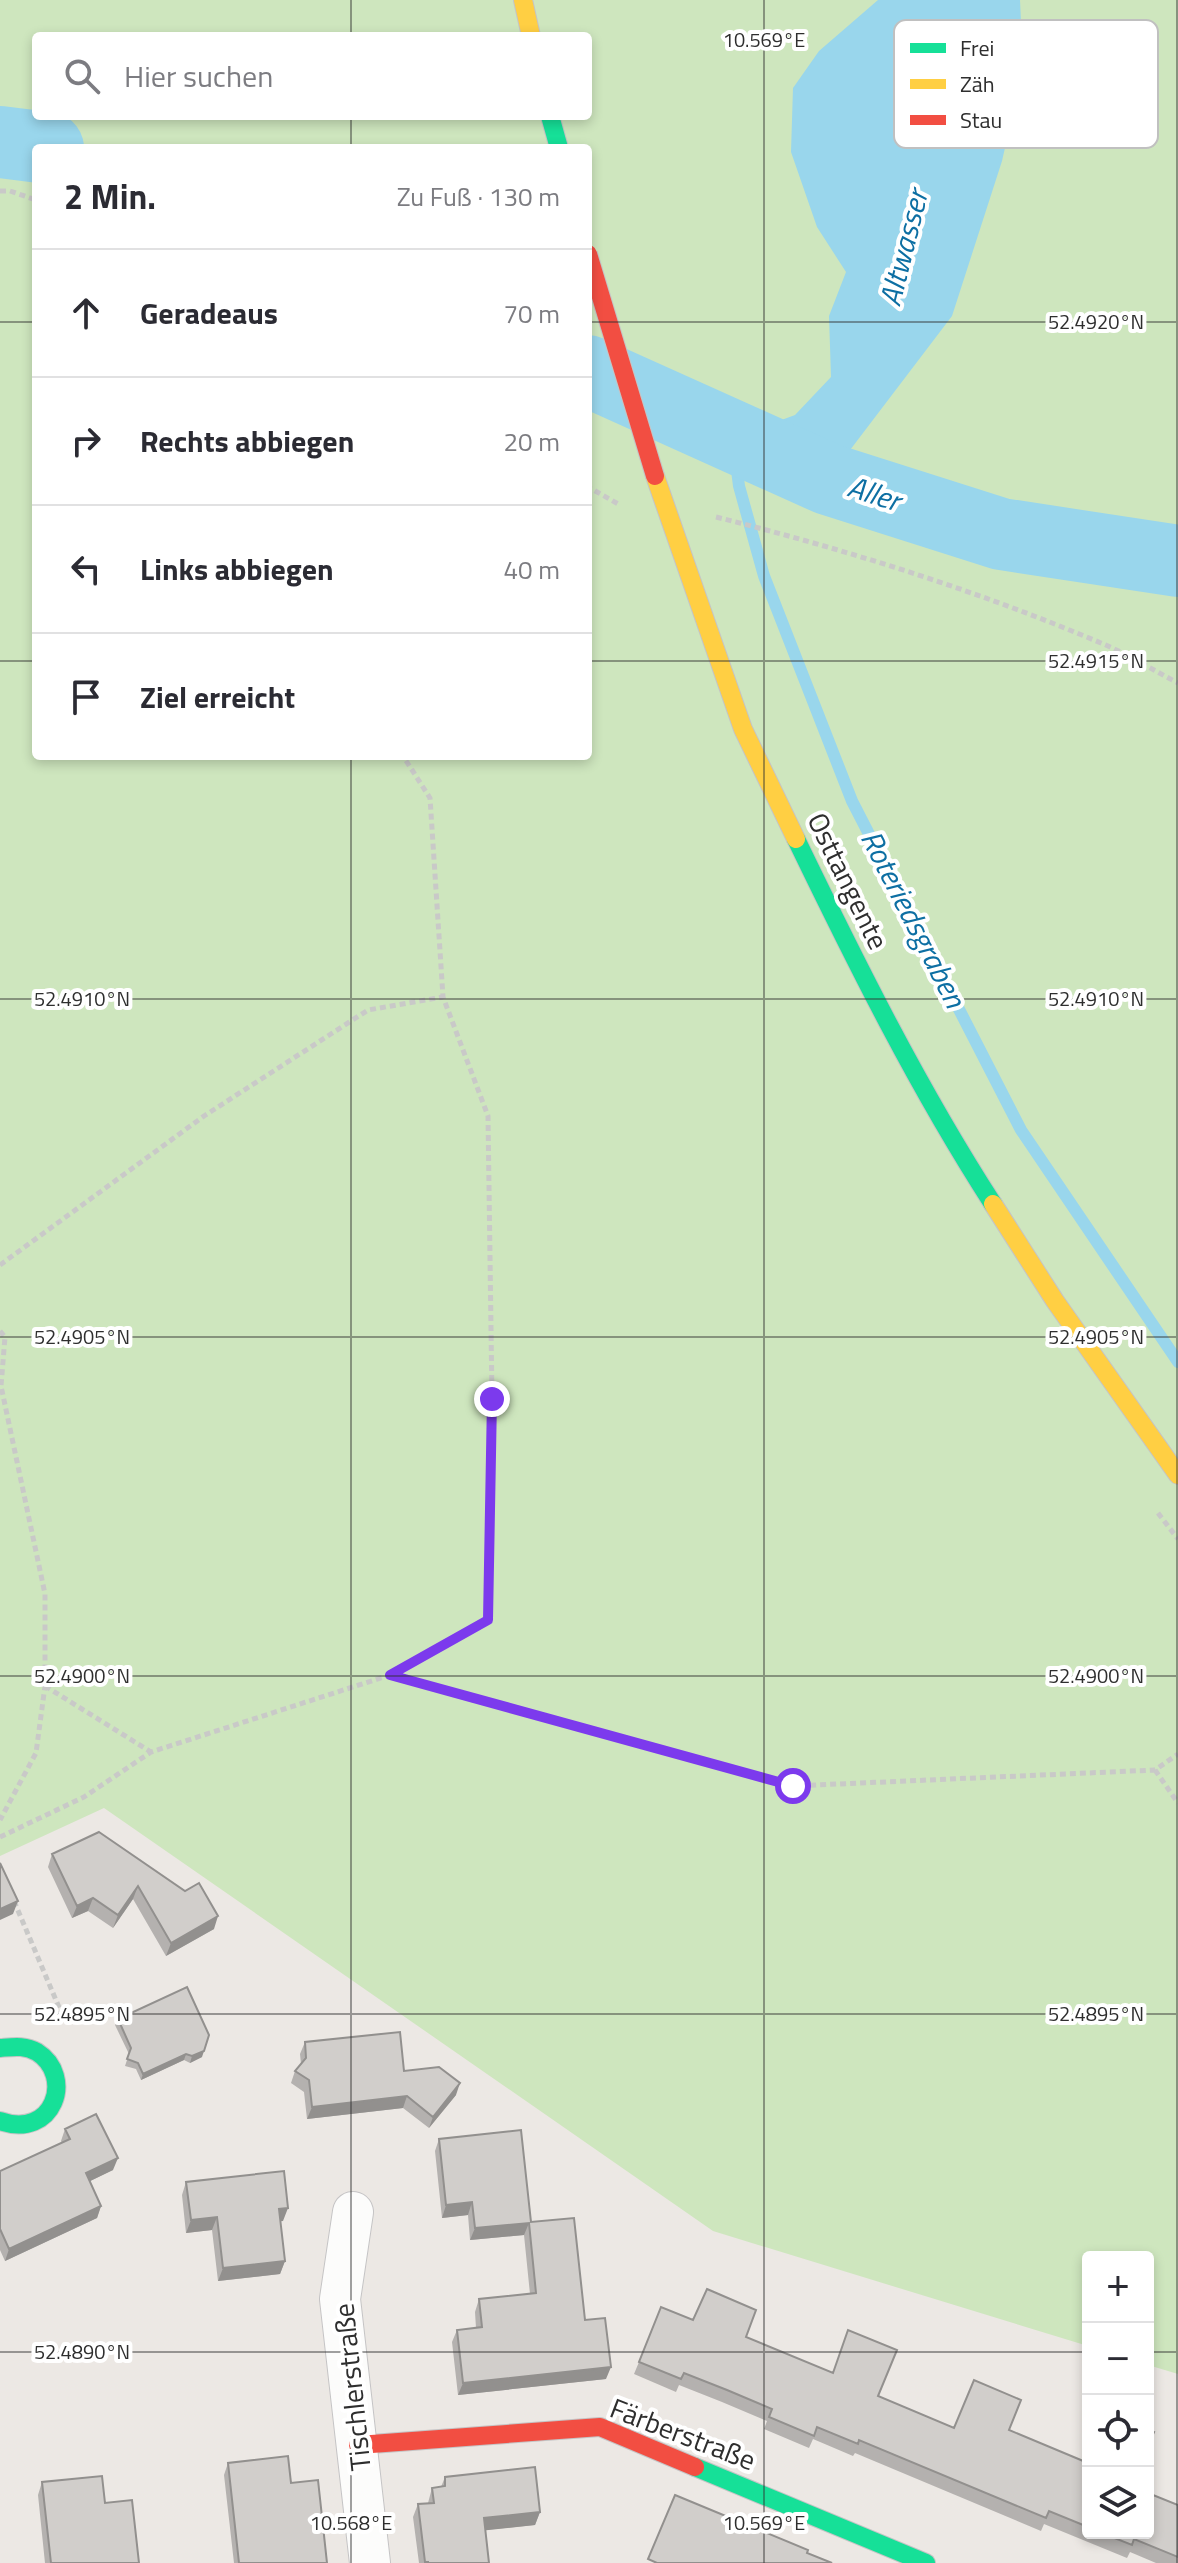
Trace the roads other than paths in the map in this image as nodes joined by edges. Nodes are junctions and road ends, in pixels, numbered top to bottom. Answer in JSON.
{"nodes":[{"id":1,"x":523,"y":0,"type":"edge"},
{"id":2,"x":530,"y":32,"type":"edge"},
{"id":3,"x":551,"y":120,"type":"edge"},
{"id":4,"x":558,"y":144,"type":"edge"},
{"id":5,"x":592,"y":267,"type":"edge"},
{"id":6,"x":1178,"y":1475,"type":"edge"},
{"id":7,"x":0,"y":2048,"type":"edge"},
{"id":8,"x":0,"y":2121,"type":"edge"},
{"id":9,"x":353,"y":2212,"type":"dead end"},
{"id":10,"x":358,"y":2445,"type":"junction"},
{"id":11,"x":370,"y":2563,"type":"edge"},
{"id":12,"x":926,"y":2563,"type":"edge"}],
"edges":[{"from":1,"to":2,"type":"main road"},
{"from":3,"to":4,"type":"main road"},
{"from":5,"to":6,"type":"main road","name":"Osttangente","bridge":true},
{"from":7,"to":8,"type":"main road"},
{"from":9,"to":10,"type":"street","name":"Tischlerstraße"},
{"from":10,"to":11,"type":"street","name":"Tischlerstraße"},
{"from":10,"to":12,"type":"main road","name":"Färberstraße"}]}
